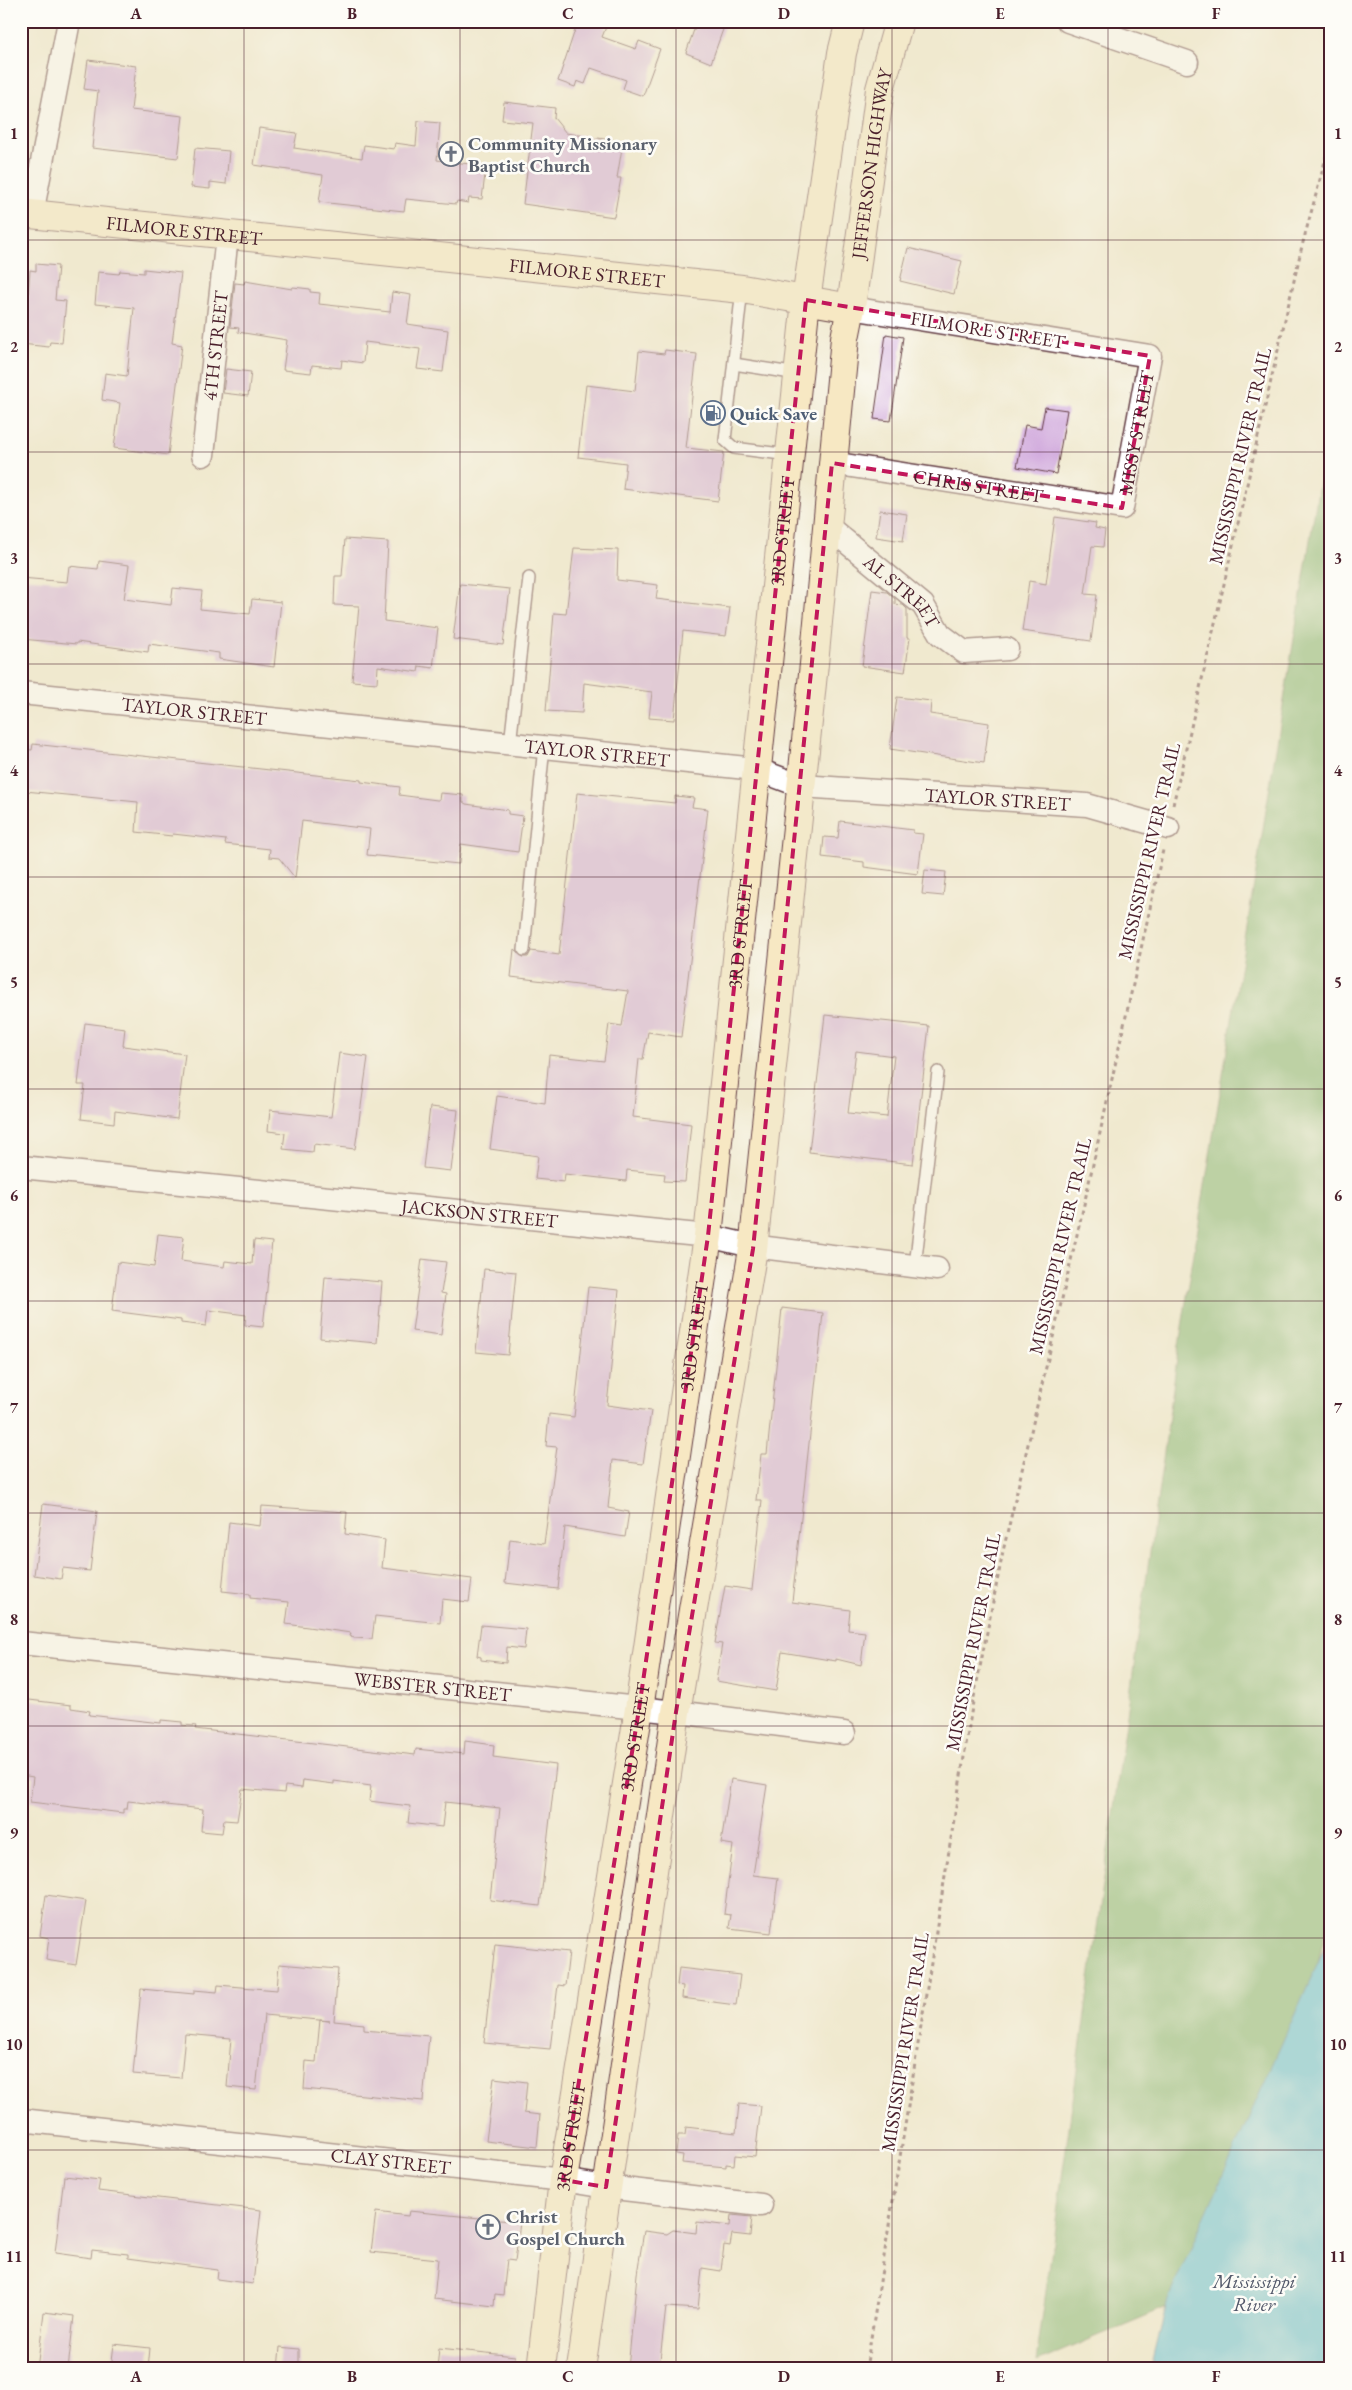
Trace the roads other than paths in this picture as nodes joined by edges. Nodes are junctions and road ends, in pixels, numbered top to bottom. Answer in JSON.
{"nodes":[{"id":1,"x":69,"y":21,"type":"edge"},
{"id":2,"x":850,"y":21,"type":"edge"},
{"id":3,"x":899,"y":21,"type":"edge"},
{"id":4,"x":1068,"y":21,"type":"edge"},
{"id":5,"x":1187,"y":62,"type":"dead end"},
{"id":6,"x":26,"y":214,"type":"edge"},
{"id":7,"x":227,"y":236,"type":"junction"},
{"id":8,"x":742,"y":290,"type":"junction"},
{"id":9,"x":806,"y":300,"type":"junction"},
{"id":10,"x":851,"y":308,"type":"junction"},
{"id":11,"x":1150,"y":356,"type":"joint"},
{"id":12,"x":734,"y":364,"type":"junction"},
{"id":13,"x":798,"y":374,"type":"junction"},
{"id":14,"x":203,"y":455,"type":"dead end"},
{"id":15,"x":789,"y":455,"type":"junction"},
{"id":16,"x":832,"y":463,"type":"junction"},
{"id":17,"x":1122,"y":508,"type":"joint"},
{"id":18,"x":826,"y":525,"type":"junction"},
{"id":19,"x":529,"y":578,"type":"dead end"},
{"id":20,"x":1007,"y":649,"type":"dead end"},
{"id":21,"x":21,"y":693,"type":"edge"},
{"id":22,"x":510,"y":744,"type":"junction"},
{"id":23,"x":544,"y":746,"type":"junction"},
{"id":24,"x":756,"y":768,"type":"junction"},
{"id":25,"x":801,"y":786,"type":"junction"},
{"id":26,"x":1168,"y":828,"type":"road end"},
{"id":27,"x":524,"y":950,"type":"dead end"},
{"id":28,"x":938,"y":1072,"type":"dead end"},
{"id":29,"x":21,"y":1167,"type":"edge"},
{"id":30,"x":708,"y":1236,"type":"junction"},
{"id":31,"x":752,"y":1246,"type":"junction"},
{"id":32,"x":915,"y":1266,"type":"junction"},
{"id":33,"x":937,"y":1269,"type":"dead end"},
{"id":34,"x":21,"y":1643,"type":"edge"},
{"id":35,"x":639,"y":1709,"type":"junction"},
{"id":36,"x":676,"y":1712,"type":"junction"},
{"id":37,"x":844,"y":1733,"type":"dead end"},
{"id":38,"x":21,"y":2120,"type":"edge"},
{"id":39,"x":563,"y":2180,"type":"junction"},
{"id":40,"x":606,"y":2187,"type":"junction"},
{"id":41,"x":761,"y":2204,"type":"dead end"},
{"id":42,"x":541,"y":2369,"type":"edge"},
{"id":43,"x":581,"y":2369,"type":"edge"}],
"edges":[{"from":1,"to":6,"type":"street"},
{"from":2,"to":9,"type":"main road"},
{"from":3,"to":10,"type":"main road","name":"JEFFERSON HIGHWAY"},
{"from":4,"to":5,"type":"street"},
{"from":6,"to":7,"type":"main road","name":"FILMORE STREET"},
{"from":7,"to":8,"type":"main road","name":"FILMORE STREET"},
{"from":7,"to":14,"type":"street","name":"4TH STREET"},
{"from":8,"to":9,"type":"main road","name":"FILMORE STREET"},
{"from":8,"to":12,"type":"lane"},
{"from":9,"to":10,"type":"main road","name":"FILMORE STREET"},
{"from":9,"to":13,"type":"main road","name":"3RD STREET"},
{"from":10,"to":11,"type":"street","name":"FILMORE STREET"},
{"from":10,"to":16,"type":"main road","name":"3RD STREET"},
{"from":11,"to":17,"type":"street","name":"MISSY STREET"},
{"from":12,"to":13,"type":"lane"},
{"from":12,"to":15,"type":"lane"},
{"from":13,"to":15,"type":"main road","name":"3RD STREET"},
{"from":15,"to":24,"type":"main road","name":"3RD STREET"},
{"from":16,"to":17,"type":"street","name":"CHRIS STREET"},
{"from":16,"to":18,"type":"main road","name":"3RD STREET"},
{"from":18,"to":20,"type":"street","name":"AL STREET"},
{"from":18,"to":25,"type":"main road","name":"3RD STREET"},
{"from":19,"to":22,"type":"lane"},
{"from":21,"to":22,"type":"street","name":"TAYLOR STREET"},
{"from":22,"to":23,"type":"street","name":"TAYLOR STREET"},
{"from":23,"to":24,"type":"street","name":"TAYLOR STREET"},
{"from":23,"to":27,"type":"lane"},
{"from":24,"to":25,"type":"street","name":"TAYLOR STREET"},
{"from":24,"to":30,"type":"main road","name":"3RD STREET"},
{"from":25,"to":26,"type":"street","name":"TAYLOR STREET"},
{"from":25,"to":31,"type":"main road","name":"3RD STREET"},
{"from":28,"to":32,"type":"lane"},
{"from":29,"to":30,"type":"street","name":"JACKSON STREET"},
{"from":30,"to":31,"type":"street","name":"JACKSON STREET"},
{"from":30,"to":35,"type":"main road","name":"3RD STREET"},
{"from":31,"to":32,"type":"street","name":"JACKSON STREET"},
{"from":31,"to":36,"type":"main road","name":"3RD STREET"},
{"from":32,"to":33,"type":"street","name":"JACKSON STREET"},
{"from":34,"to":35,"type":"street","name":"WEBSTER STREET"},
{"from":35,"to":36,"type":"street","name":"WEBSTER STREET"},
{"from":35,"to":39,"type":"main road","name":"3RD STREET"},
{"from":36,"to":37,"type":"street","name":"WEBSTER STREET"},
{"from":36,"to":40,"type":"main road","name":"3RD STREET"},
{"from":38,"to":39,"type":"street","name":"CLAY STREET"},
{"from":39,"to":40,"type":"street","name":"CLAY STREET"},
{"from":39,"to":42,"type":"main road","name":"3RD STREET"},
{"from":40,"to":41,"type":"street","name":"CLAY STREET"},
{"from":40,"to":43,"type":"main road","name":"3RD STREET"}]}
